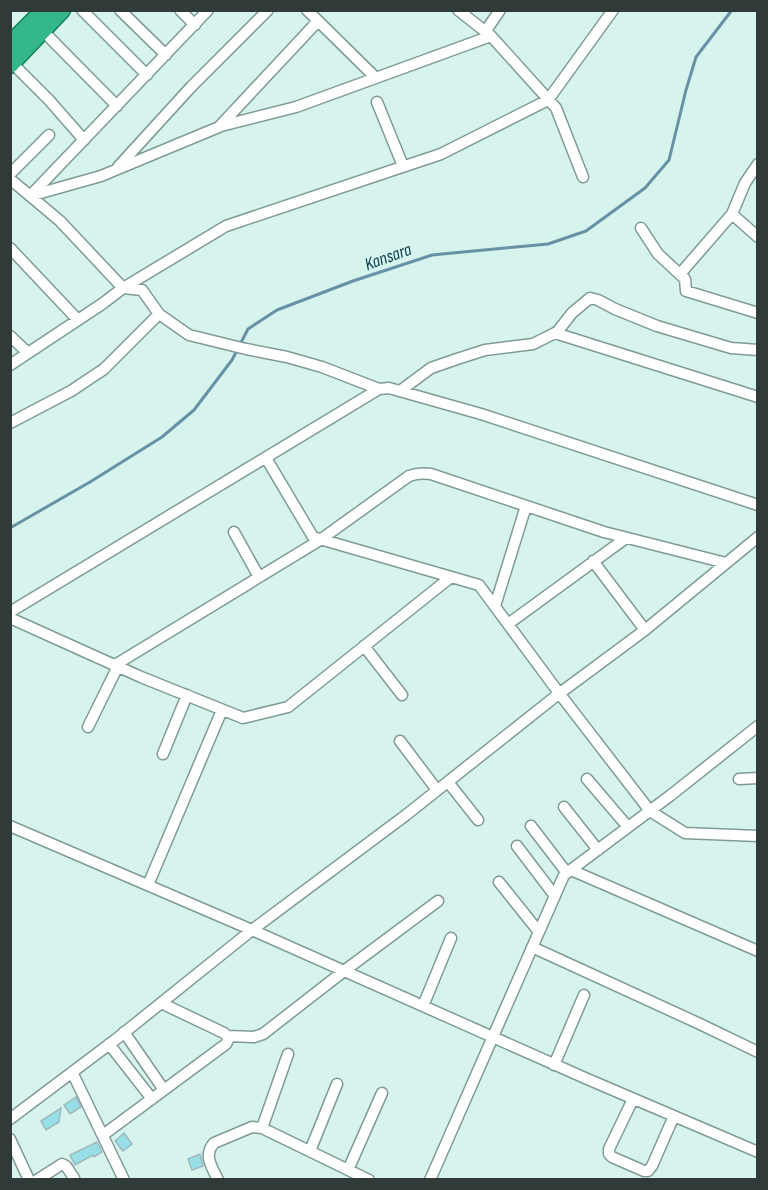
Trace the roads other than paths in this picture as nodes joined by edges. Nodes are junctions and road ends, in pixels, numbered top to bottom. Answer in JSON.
{"nodes":[{"id":1,"x":44,"y":10,"type":"edge"},
{"id":2,"x":62,"y":10,"type":"edge"},
{"id":3,"x":82,"y":10,"type":"edge"},
{"id":4,"x":120,"y":10,"type":"edge"},
{"id":5,"x":180,"y":10,"type":"edge"},
{"id":6,"x":208,"y":10,"type":"edge"},
{"id":7,"x":268,"y":10,"type":"edge"},
{"id":8,"x":307,"y":10,"type":"edge"},
{"id":9,"x":458,"y":10,"type":"edge"},
{"id":10,"x":500,"y":10,"type":"edge"},
{"id":11,"x":613,"y":10,"type":"edge"},
{"id":12,"x":318,"y":21,"type":"junction"},
{"id":13,"x":195,"y":25,"type":"junction"},
{"id":14,"x":43,"y":31,"type":"junction"},
{"id":15,"x":488,"y":34,"type":"junction"},
{"id":16,"x":10,"y":45,"type":"edge"},
{"id":17,"x":166,"y":55,"type":"junction"},
{"id":18,"x":11,"y":64,"type":"edge"},
{"id":19,"x":147,"y":75,"type":"junction"},
{"id":20,"x":376,"y":78,"type":"junction"},
{"id":21,"x":548,"y":100,"type":"junction"},
{"id":22,"x":377,"y":102,"type":"dead end"},
{"id":23,"x":117,"y":106,"type":"junction"},
{"id":24,"x":219,"y":127,"type":"junction"},
{"id":25,"x":49,"y":135,"type":"dead end"},
{"id":26,"x":84,"y":140,"type":"junction"},
{"id":27,"x":758,"y":164,"type":"edge"},
{"id":28,"x":403,"y":166,"type":"junction"},
{"id":29,"x":115,"y":170,"type":"junction"},
{"id":30,"x":10,"y":174,"type":"edge"},
{"id":31,"x":583,"y":177,"type":"dead end"},
{"id":32,"x":10,"y":179,"type":"edge"},
{"id":33,"x":30,"y":196,"type":"junction"},
{"id":34,"x":732,"y":214,"type":"junction"},
{"id":35,"x":641,"y":228,"type":"dead end"},
{"id":36,"x":758,"y":237,"type":"edge"},
{"id":37,"x":10,"y":248,"type":"edge"},
{"id":38,"x":680,"y":274,"type":"junction"},
{"id":39,"x":123,"y":288,"type":"junction"},
{"id":40,"x":758,"y":313,"type":"edge"},
{"id":41,"x":159,"y":314,"type":"junction"},
{"id":42,"x":78,"y":320,"type":"junction"},
{"id":43,"x":555,"y":333,"type":"junction"},
{"id":44,"x":10,"y":336,"type":"edge"},
{"id":45,"x":758,"y":350,"type":"edge"},
{"id":46,"x":28,"y":353,"type":"junction"},
{"id":47,"x":10,"y":365,"type":"edge"},
{"id":48,"x":379,"y":389,"type":"junction"},
{"id":49,"x":400,"y":391,"type":"junction"},
{"id":50,"x":758,"y":397,"type":"edge"},
{"id":51,"x":10,"y":423,"type":"edge"},
{"id":52,"x":266,"y":458,"type":"junction"},
{"id":53,"x":758,"y":505,"type":"edge"},
{"id":54,"x":526,"y":506,"type":"junction"},
{"id":55,"x":234,"y":532,"type":"dead end"},
{"id":56,"x":758,"y":537,"type":"edge"},
{"id":57,"x":626,"y":538,"type":"junction"},
{"id":58,"x":320,"y":540,"type":"junction"},
{"id":59,"x":593,"y":561,"type":"junction"},
{"id":60,"x":726,"y":563,"type":"junction"},
{"id":61,"x":259,"y":577,"type":"junction"},
{"id":62,"x":451,"y":577,"type":"junction"},
{"id":63,"x":495,"y":606,"type":"junction"},
{"id":64,"x":10,"y":612,"type":"edge"},
{"id":65,"x":10,"y":618,"type":"edge"},
{"id":66,"x":508,"y":624,"type":"junction"},
{"id":67,"x":645,"y":630,"type":"junction"},
{"id":68,"x":364,"y":646,"type":"junction"},
{"id":69,"x":116,"y":666,"type":"junction"},
{"id":70,"x":559,"y":693,"type":"junction"},
{"id":71,"x":187,"y":695,"type":"junction"},
{"id":72,"x":402,"y":695,"type":"dead end"},
{"id":73,"x":222,"y":710,"type":"junction"},
{"id":74,"x":758,"y":726,"type":"edge"},
{"id":75,"x":88,"y":727,"type":"dead end"},
{"id":76,"x":400,"y":741,"type":"dead end"},
{"id":77,"x":163,"y":754,"type":"dead end"},
{"id":78,"x":587,"y":778,"type":"dead end"},
{"id":79,"x":758,"y":778,"type":"edge"},
{"id":80,"x":740,"y":780,"type":"dead end"},
{"id":81,"x":448,"y":782,"type":"junction"},
{"id":82,"x":437,"y":790,"type":"junction"},
{"id":83,"x":564,"y":807,"type":"dead end"},
{"id":84,"x":650,"y":811,"type":"junction"},
{"id":85,"x":478,"y":820,"type":"dead end"},
{"id":86,"x":10,"y":826,"type":"edge"},
{"id":87,"x":531,"y":826,"type":"dead end"},
{"id":88,"x":628,"y":827,"type":"junction"},
{"id":89,"x":758,"y":836,"type":"edge"},
{"id":90,"x":517,"y":846,"type":"dead end"},
{"id":91,"x":598,"y":850,"type":"junction"},
{"id":92,"x":569,"y":871,"type":"junction"},
{"id":93,"x":499,"y":882,"type":"dead end"},
{"id":94,"x":148,"y":885,"type":"junction"},
{"id":95,"x":555,"y":896,"type":"junction"},
{"id":96,"x":438,"y":901,"type":"dead end"},
{"id":97,"x":252,"y":930,"type":"junction"},
{"id":98,"x":539,"y":932,"type":"junction"},
{"id":99,"x":452,"y":939,"type":"dead end"},
{"id":100,"x":532,"y":947,"type":"junction"},
{"id":101,"x":758,"y":951,"type":"edge"},
{"id":102,"x":344,"y":971,"type":"junction"},
{"id":103,"x":584,"y":994,"type":"dead end"},
{"id":104,"x":161,"y":1003,"type":"junction"},
{"id":105,"x":423,"y":1006,"type":"junction"},
{"id":106,"x":124,"y":1032,"type":"junction"},
{"id":107,"x":227,"y":1036,"type":"junction"},
{"id":108,"x":492,"y":1037,"type":"junction"},
{"id":109,"x":109,"y":1044,"type":"junction"},
{"id":110,"x":758,"y":1052,"type":"edge"},
{"id":111,"x":288,"y":1054,"type":"dead end"},
{"id":112,"x":554,"y":1065,"type":"junction"},
{"id":113,"x":72,"y":1072,"type":"junction"},
{"id":114,"x":337,"y":1084,"type":"dead end"},
{"id":115,"x":164,"y":1090,"type":"junction"},
{"id":116,"x":382,"y":1093,"type":"dead end"},
{"id":117,"x":152,"y":1099,"type":"junction"},
{"id":118,"x":633,"y":1099,"type":"junction"},
{"id":119,"x":674,"y":1116,"type":"junction"},
{"id":120,"x":10,"y":1119,"type":"edge"},
{"id":121,"x":262,"y":1128,"type":"junction"},
{"id":122,"x":103,"y":1135,"type":"junction"},
{"id":123,"x":10,"y":1139,"type":"edge"},
{"id":124,"x":310,"y":1151,"type":"junction"},
{"id":125,"x":758,"y":1152,"type":"edge"},
{"id":126,"x":348,"y":1170,"type":"junction"},
{"id":127,"x":74,"y":1178,"type":"dead end"},
{"id":128,"x":29,"y":1179,"type":"edge"},
{"id":129,"x":38,"y":1179,"type":"edge"},
{"id":130,"x":124,"y":1179,"type":"edge"},
{"id":131,"x":218,"y":1179,"type":"edge"},
{"id":132,"x":369,"y":1179,"type":"edge"},
{"id":133,"x":430,"y":1179,"type":"edge"}],
"edges":[{"from":1,"to":16,"type":"highway"},
{"from":2,"to":14,"type":"highway"},
{"from":3,"to":19,"type":"street"},
{"from":4,"to":17,"type":"street"},
{"from":5,"to":13,"type":"street"},
{"from":6,"to":13,"type":"street"},
{"from":7,"to":29,"type":"street"},
{"from":8,"to":12,"type":"street"},
{"from":9,"to":15,"type":"street"},
{"from":10,"to":15,"type":"street"},
{"from":11,"to":21,"type":"street"},
{"from":12,"to":20,"type":"street"},
{"from":12,"to":24,"type":"street"},
{"from":13,"to":17,"type":"street"},
{"from":14,"to":18,"type":"highway"},
{"from":14,"to":23,"type":"street"},
{"from":15,"to":20,"type":"street"},
{"from":15,"to":21,"type":"street"},
{"from":17,"to":19,"type":"street"},
{"from":18,"to":26,"type":"street"},
{"from":19,"to":23,"type":"street"},
{"from":20,"to":24,"type":"street"},
{"from":21,"to":28,"type":"street"},
{"from":21,"to":31,"type":"street"},
{"from":22,"to":28,"type":"street"},
{"from":23,"to":26,"type":"street"},
{"from":24,"to":29,"type":"street"},
{"from":25,"to":30,"type":"street"},
{"from":26,"to":33,"type":"street"},
{"from":27,"to":34,"type":"street"},
{"from":28,"to":39,"type":"street"},
{"from":29,"to":33,"type":"street"},
{"from":32,"to":33,"type":"street"},
{"from":33,"to":39,"type":"street"},
{"from":34,"to":36,"type":"street"},
{"from":34,"to":38,"type":"street"},
{"from":35,"to":38,"type":"street"},
{"from":37,"to":42,"type":"street"},
{"from":38,"to":40,"type":"street"},
{"from":39,"to":41,"type":"street"},
{"from":39,"to":42,"type":"street"},
{"from":41,"to":48,"type":"street"},
{"from":41,"to":51,"type":"street"},
{"from":42,"to":46,"type":"street"},
{"from":43,"to":45,"type":"street"},
{"from":43,"to":49,"type":"street"},
{"from":43,"to":50,"type":"street"},
{"from":44,"to":46,"type":"street"},
{"from":46,"to":47,"type":"street"},
{"from":48,"to":49,"type":"street"},
{"from":48,"to":52,"type":"street"},
{"from":49,"to":53,"type":"street"},
{"from":52,"to":58,"type":"street"},
{"from":52,"to":64,"type":"street"},
{"from":54,"to":57,"type":"street"},
{"from":54,"to":58,"type":"street"},
{"from":54,"to":63,"type":"street"},
{"from":55,"to":61,"type":"street"},
{"from":56,"to":60,"type":"street"},
{"from":57,"to":59,"type":"street"},
{"from":57,"to":60,"type":"street"},
{"from":58,"to":61,"type":"street"},
{"from":58,"to":62,"type":"street"},
{"from":59,"to":66,"type":"street"},
{"from":59,"to":67,"type":"street"},
{"from":60,"to":67,"type":"street"},
{"from":61,"to":69,"type":"street"},
{"from":62,"to":63,"type":"street"},
{"from":62,"to":68,"type":"street"},
{"from":63,"to":66,"type":"street"},
{"from":65,"to":69,"type":"street"},
{"from":66,"to":70,"type":"street"},
{"from":67,"to":70,"type":"street"},
{"from":68,"to":72,"type":"street"},
{"from":68,"to":73,"type":"street"},
{"from":69,"to":71,"type":"street"},
{"from":69,"to":75,"type":"street"},
{"from":70,"to":81,"type":"street"},
{"from":70,"to":84,"type":"street"},
{"from":71,"to":73,"type":"street"},
{"from":71,"to":77,"type":"street"},
{"from":73,"to":94,"type":"street"},
{"from":74,"to":84,"type":"street"},
{"from":76,"to":82,"type":"street"},
{"from":78,"to":88,"type":"street"},
{"from":79,"to":80,"type":"street"},
{"from":81,"to":82,"type":"street"},
{"from":81,"to":85,"type":"street"},
{"from":82,"to":97,"type":"street"},
{"from":83,"to":91,"type":"street"},
{"from":84,"to":88,"type":"street"},
{"from":84,"to":89,"type":"street"},
{"from":86,"to":94,"type":"street"},
{"from":87,"to":92,"type":"street"},
{"from":88,"to":91,"type":"street"},
{"from":90,"to":95,"type":"street"},
{"from":91,"to":92,"type":"street"},
{"from":92,"to":95,"type":"street"},
{"from":92,"to":101,"type":"street"},
{"from":93,"to":98,"type":"street"},
{"from":94,"to":97,"type":"street"},
{"from":95,"to":98,"type":"street"},
{"from":96,"to":102,"type":"street"},
{"from":97,"to":102,"type":"street"},
{"from":97,"to":104,"type":"street"},
{"from":98,"to":100,"type":"street"},
{"from":99,"to":105,"type":"street"},
{"from":100,"to":108,"type":"street"},
{"from":100,"to":110,"type":"street"},
{"from":102,"to":105,"type":"street"},
{"from":102,"to":107,"type":"street"},
{"from":103,"to":112,"type":"street"},
{"from":104,"to":106,"type":"street"},
{"from":104,"to":107,"type":"street"},
{"from":105,"to":108,"type":"street"},
{"from":106,"to":109,"type":"street"},
{"from":106,"to":115,"type":"street"},
{"from":107,"to":115,"type":"street"},
{"from":108,"to":112,"type":"street"},
{"from":108,"to":133,"type":"street"},
{"from":109,"to":113,"type":"street"},
{"from":109,"to":117,"type":"street"},
{"from":111,"to":121,"type":"street"},
{"from":112,"to":118,"type":"street"},
{"from":113,"to":120,"type":"street"},
{"from":113,"to":122,"type":"street"},
{"from":114,"to":124,"type":"street"},
{"from":115,"to":117,"type":"street"},
{"from":116,"to":126,"type":"street"},
{"from":117,"to":122,"type":"street"},
{"from":118,"to":119,"type":"street"},
{"from":118,"to":119,"type":"street"},
{"from":119,"to":125,"type":"street"},
{"from":121,"to":124,"type":"street"},
{"from":121,"to":131,"type":"street"},
{"from":122,"to":130,"type":"street"},
{"from":123,"to":128,"type":"street"},
{"from":124,"to":126,"type":"street"},
{"from":126,"to":132,"type":"street"},
{"from":127,"to":129,"type":"street"}]}
